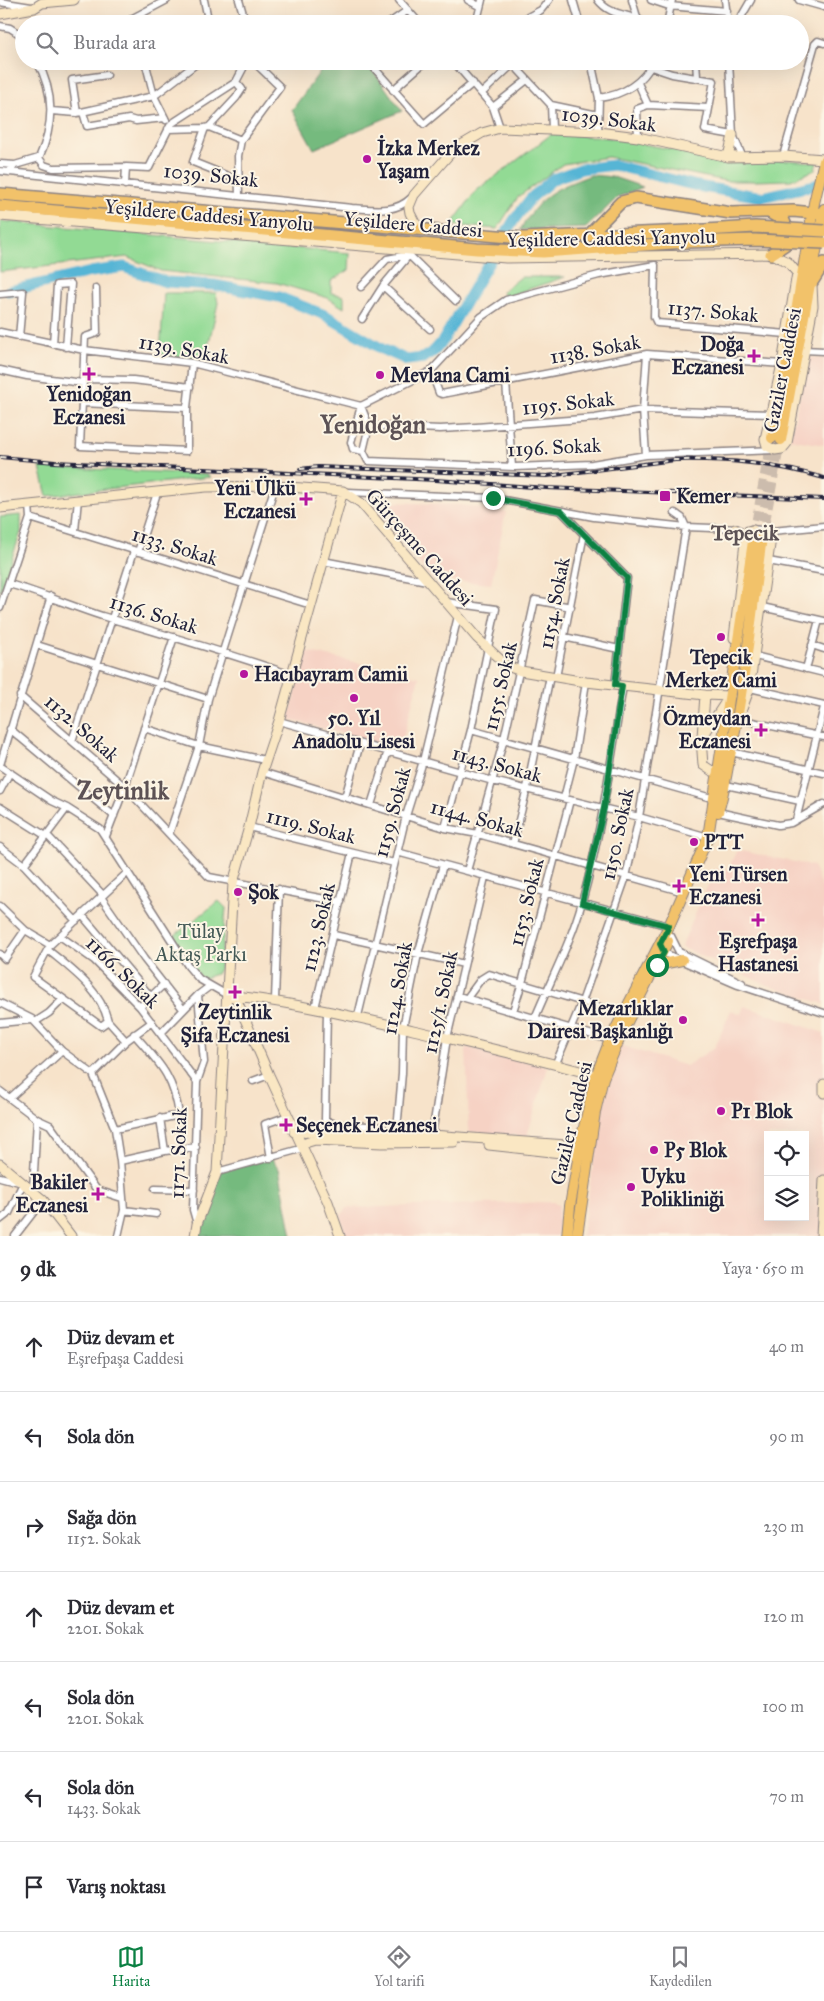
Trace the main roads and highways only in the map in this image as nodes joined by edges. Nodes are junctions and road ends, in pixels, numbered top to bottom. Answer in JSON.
{"nodes":[{"id":1,"x":74,"y":0,"type":"edge"},
{"id":2,"x":0,"y":14,"type":"edge"},
{"id":3,"x":733,"y":135,"type":"road end"},
{"id":4,"x":728,"y":157,"type":"junction"},
{"id":5,"x":824,"y":162,"type":"edge"},
{"id":6,"x":0,"y":194,"type":"edge"},
{"id":7,"x":0,"y":206,"type":"edge"},
{"id":8,"x":770,"y":212,"type":"junction"},
{"id":9,"x":821,"y":212,"type":"edge"},
{"id":10,"x":0,"y":216,"type":"edge"},
{"id":11,"x":425,"y":231,"type":"junction"},
{"id":12,"x":824,"y":231,"type":"edge"},
{"id":13,"x":687,"y":236,"type":"junction"},
{"id":14,"x":587,"y":237,"type":"junction"},
{"id":15,"x":824,"y":243,"type":"edge"},
{"id":16,"x":380,"y":244,"type":"junction"},
{"id":17,"x":806,"y":252,"type":"junction"},
{"id":18,"x":507,"y":254,"type":"junction"},
{"id":19,"x":771,"y":254,"type":"junction"},
{"id":20,"x":822,"y":267,"type":"edge"},
{"id":21,"x":797,"y":272,"type":"junction"},
{"id":22,"x":812,"y":282,"type":"junction"},
{"id":23,"x":773,"y":440,"type":"junction"},
{"id":24,"x":345,"y":492,"type":"junction"},
{"id":25,"x":0,"y":508,"type":"edge"},
{"id":26,"x":735,"y":529,"type":"road end"},
{"id":27,"x":772,"y":531,"type":"tunnel mouth"},
{"id":28,"x":756,"y":534,"type":"junction"},
{"id":29,"x":745,"y":543,"type":"junction"},
{"id":30,"x":705,"y":695,"type":"junction"},
{"id":31,"x":730,"y":696,"type":"junction"},
{"id":32,"x":738,"y":719,"type":"junction"},
{"id":33,"x":701,"y":739,"type":"junction"},
{"id":34,"x":722,"y":769,"type":"junction"},
{"id":35,"x":670,"y":931,"type":"junction"},
{"id":36,"x":662,"y":948,"type":"junction"},
{"id":37,"x":682,"y":960,"type":"road end"},
{"id":38,"x":657,"y":965,"type":"junction"},
{"id":39,"x":231,"y":995,"type":"junction"},
{"id":40,"x":600,"y":1077,"type":"junction"},
{"id":41,"x":824,"y":1084,"type":"edge"},
{"id":42,"x":824,"y":1089,"type":"edge"},
{"id":43,"x":824,"y":1093,"type":"edge"},
{"id":44,"x":294,"y":1132,"type":"junction"},
{"id":45,"x":303,"y":1146,"type":"junction"},
{"id":46,"x":583,"y":1150,"type":"junction"},
{"id":47,"x":0,"y":1164,"type":"edge"},
{"id":48,"x":824,"y":1180,"type":"edge"},
{"id":49,"x":823,"y":1199,"type":"edge"},
{"id":50,"x":71,"y":1236,"type":"edge"},
{"id":51,"x":195,"y":1236,"type":"edge"},
{"id":52,"x":340,"y":1236,"type":"edge"},
{"id":53,"x":567,"y":1236,"type":"edge"},
{"id":54,"x":577,"y":1236,"type":"edge"},
{"id":55,"x":821,"y":1236,"type":"edge"}],
"edges":[{"from":1,"to":2,"type":"main road"},
{"from":3,"to":4,"type":"main road"},
{"from":4,"to":5,"type":"main road","name":"1039. Sokak"},
{"from":4,"to":11,"type":"main road","name":"1039. Sokak"},
{"from":5,"to":9,"type":"main road","name":"Gaziler Caddesi"},
{"from":6,"to":11,"type":"highway","name":"Yeşildere Caddesi"},
{"from":7,"to":16,"type":"highway","name":"Yeşildere Caddesi"},
{"from":8,"to":9,"type":"highway"},
{"from":8,"to":14,"type":"highway"},
{"from":8,"to":19,"type":"highway"},
{"from":9,"to":17,"type":"main road","name":"Gaziler Caddesi"},
{"from":9,"to":22,"type":"main road","name":"Gaziler Caddesi"},
{"from":10,"to":16,"type":"main road","name":"Yeşildere Caddesi Yanyolu"},
{"from":11,"to":14,"type":"highway","name":"Yeşildere Caddesi"},
{"from":12,"to":13,"type":"highway","name":"Yeşildere Caddesi","bridge":true},
{"from":13,"to":14,"type":"highway","name":"Yeşildere Caddesi"},
{"from":13,"to":15,"type":"highway","name":"Yeşildere Caddesi","bridge":true},
{"from":13,"to":18,"type":"highway","name":"Yeşildere Caddesi"},
{"from":16,"to":18,"type":"highway","name":"Yeşildere Caddesi"},
{"from":17,"to":21,"type":"main road"},
{"from":17,"to":23,"type":"main road","name":"Gaziler Caddesi"},
{"from":18,"to":19,"type":"main road","name":"Yeşildere Caddesi Yanyolu"},
{"from":19,"to":21,"type":"main road"},
{"from":20,"to":22,"type":"highway"},
{"from":21,"to":23,"type":"main road","name":"Gaziler Caddesi"},
{"from":22,"to":23,"type":"main road","name":"Gaziler Caddesi"},
{"from":22,"to":23,"type":"main road","name":"Gaziler Caddesi"},
{"from":24,"to":25,"type":"main road","name":"Gürçeşme Caddesi"},
{"from":24,"to":30,"type":"main road","name":"Gürçeşme Caddesi"},
{"from":24,"to":39,"type":"main road"},
{"from":26,"to":29,"type":"main road"},
{"from":27,"to":32,"type":"main road"},
{"from":28,"to":29,"type":"main road"},
{"from":28,"to":31,"type":"main road","name":"Gaziler Caddesi"},
{"from":28,"to":32,"type":"main road","name":"Gaziler Caddesi"},
{"from":29,"to":31,"type":"main road"},
{"from":30,"to":31,"type":"main road","name":"Gürçeşme Caddesi"},
{"from":30,"to":33,"type":"main road"},
{"from":31,"to":33,"type":"main road"},
{"from":31,"to":34,"type":"main road","name":"Gaziler Caddesi"},
{"from":32,"to":34,"type":"main road","name":"Gaziler Caddesi"},
{"from":33,"to":34,"type":"main road"},
{"from":34,"to":35,"type":"main road","name":"Gaziler Caddesi"},
{"from":34,"to":35,"type":"main road","name":"Gaziler Caddesi"},
{"from":35,"to":36,"type":"main road","name":"Gaziler Caddesi"},
{"from":36,"to":38,"type":"main road","name":"Gaziler Caddesi"},
{"from":36,"to":40,"type":"main road","name":"Gaziler Caddesi"},
{"from":37,"to":38,"type":"main road"},
{"from":38,"to":40,"type":"main road","name":"Gaziler Caddesi"},
{"from":39,"to":40,"type":"main road"},
{"from":39,"to":44,"type":"main road"},
{"from":39,"to":51,"type":"main road"},
{"from":40,"to":46,"type":"main road","name":"Gaziler Caddesi"},
{"from":41,"to":42,"type":"main road"},
{"from":42,"to":43,"type":"main road"},
{"from":44,"to":45,"type":"main road"},
{"from":44,"to":46,"type":"main road"},
{"from":45,"to":46,"type":"main road"},
{"from":45,"to":52,"type":"main road"},
{"from":46,"to":53,"type":"main road","name":"Gaziler Caddesi"},
{"from":46,"to":54,"type":"main road","name":"Gaziler Caddesi"},
{"from":47,"to":50,"type":"main road"},
{"from":48,"to":49,"type":"main road"},
{"from":49,"to":55,"type":"main road"}]}
